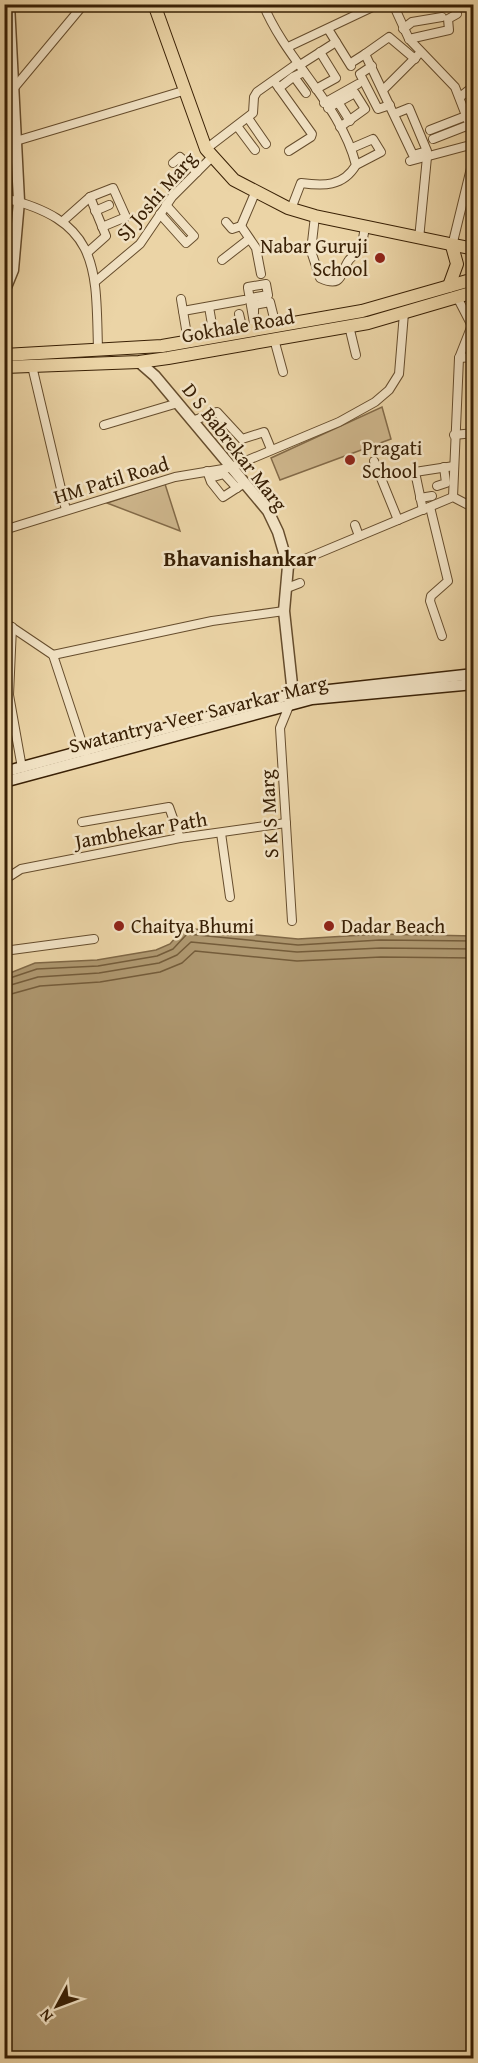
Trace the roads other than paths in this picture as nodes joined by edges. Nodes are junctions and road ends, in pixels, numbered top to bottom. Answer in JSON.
{"nodes":[{"id":1,"x":9,"y":4,"type":"edge"},
{"id":2,"x":84,"y":4,"type":"edge"},
{"id":3,"x":154,"y":4,"type":"edge"},
{"id":4,"x":379,"y":4,"type":"edge"},
{"id":5,"x":393,"y":4,"type":"edge"},
{"id":6,"x":267,"y":6,"type":"edge"},
{"id":7,"x":457,"y":14,"type":"dead end"},
{"id":8,"x":442,"y":17,"type":"dead end"},
{"id":9,"x":328,"y":29,"type":"junction"},
{"id":10,"x":403,"y":29,"type":"junction"},
{"id":11,"x":409,"y":39,"type":"junction"},
{"id":12,"x":336,"y":42,"type":"junction"},
{"id":13,"x":288,"y":47,"type":"junction"},
{"id":14,"x":320,"y":52,"type":"junction"},
{"id":15,"x":422,"y":52,"type":"junction"},
{"id":16,"x":365,"y":54,"type":"junction"},
{"id":17,"x":415,"y":59,"type":"junction"},
{"id":18,"x":302,"y":66,"type":"junction"},
{"id":19,"x":372,"y":66,"type":"junction"},
{"id":20,"x":296,"y":78,"type":"junction"},
{"id":21,"x":358,"y":84,"type":"dead end"},
{"id":22,"x":279,"y":85,"type":"junction"},
{"id":23,"x":474,"y":86,"type":"edge"},
{"id":24,"x":318,"y":88,"type":"junction"},
{"id":25,"x":9,"y":89,"type":"edge"},
{"id":26,"x":383,"y":90,"type":"junction"},
{"id":27,"x":183,"y":91,"type":"junction"},
{"id":28,"x":306,"y":93,"type":"dead end"},
{"id":29,"x":460,"y":97,"type":"junction"},
{"id":30,"x":293,"y":98,"type":"dead end"},
{"id":31,"x":338,"y":102,"type":"junction"},
{"id":32,"x":326,"y":105,"type":"junction"},
{"id":33,"x":392,"y":110,"type":"junction"},
{"id":34,"x":466,"y":116,"type":"junction"},
{"id":35,"x":350,"y":121,"type":"junction"},
{"id":36,"x":244,"y":124,"type":"junction"},
{"id":37,"x":340,"y":127,"type":"junction"},
{"id":38,"x":430,"y":130,"type":"dead end"},
{"id":39,"x":468,"y":133,"type":"edge"},
{"id":40,"x":433,"y":139,"type":"dead end"},
{"id":41,"x":16,"y":141,"type":"junction"},
{"id":42,"x":456,"y":142,"type":"dead end"},
{"id":43,"x":474,"y":144,"type":"edge"},
{"id":44,"x":266,"y":145,"type":"dead end"},
{"id":45,"x":352,"y":148,"type":"junction"},
{"id":46,"x":255,"y":150,"type":"dead end"},
{"id":47,"x":441,"y":150,"type":"junction"},
{"id":48,"x":289,"y":151,"type":"dead end"},
{"id":49,"x":209,"y":153,"type":"junction"},
{"id":50,"x":474,"y":156,"type":"edge"},
{"id":51,"x":427,"y":157,"type":"junction"},
{"id":52,"x":410,"y":161,"type":"dead end"},
{"id":53,"x":173,"y":163,"type":"dead end"},
{"id":54,"x":356,"y":165,"type":"junction"},
{"id":55,"x":197,"y":172,"type":"junction"},
{"id":56,"x":255,"y":192,"type":"junction"},
{"id":57,"x":90,"y":197,"type":"junction"},
{"id":58,"x":4,"y":198,"type":"edge"},
{"id":59,"x":19,"y":201,"type":"junction"},
{"id":60,"x":109,"y":205,"type":"dead end"},
{"id":61,"x":166,"y":205,"type":"junction"},
{"id":62,"x":291,"y":209,"type":"junction"},
{"id":63,"x":95,"y":211,"type":"junction"},
{"id":64,"x":173,"y":213,"type":"junction"},
{"id":65,"x":315,"y":216,"type":"junction"},
{"id":66,"x":163,"y":217,"type":"junction"},
{"id":67,"x":63,"y":221,"type":"junction"},
{"id":68,"x":98,"y":224,"type":"junction"},
{"id":69,"x":226,"y":226,"type":"dead end"},
{"id":70,"x":241,"y":226,"type":"junction"},
{"id":71,"x":365,"y":227,"type":"junction"},
{"id":72,"x":419,"y":238,"type":"junction"},
{"id":73,"x":249,"y":239,"type":"junction"},
{"id":74,"x":456,"y":247,"type":"junction"},
{"id":75,"x":474,"y":249,"type":"edge"},
{"id":76,"x":88,"y":252,"type":"junction"},
{"id":77,"x":474,"y":257,"type":"edge"},
{"id":78,"x":222,"y":260,"type":"dead end"},
{"id":79,"x":8,"y":274,"type":"edge"},
{"id":80,"x":261,"y":274,"type":"dead end"},
{"id":81,"x":474,"y":279,"type":"edge"},
{"id":82,"x":96,"y":281,"type":"junction"},
{"id":83,"x":449,"y":286,"type":"junction"},
{"id":84,"x":4,"y":292,"type":"edge"},
{"id":85,"x":474,"y":292,"type":"edge"},
{"id":86,"x":457,"y":297,"type":"junction"},
{"id":87,"x":181,"y":298,"type":"dead end"},
{"id":88,"x":242,"y":304,"type":"junction"},
{"id":89,"x":209,"y":307,"type":"junction"},
{"id":90,"x":183,"y":311,"type":"junction"},
{"id":91,"x":404,"y":313,"type":"junction"},
{"id":92,"x":472,"y":322,"type":"edge"},
{"id":93,"x":276,"y":326,"type":"junction"},
{"id":94,"x":349,"y":326,"type":"junction"},
{"id":95,"x":252,"y":330,"type":"junction"},
{"id":96,"x":214,"y":336,"type":"junction"},
{"id":97,"x":274,"y":339,"type":"junction"},
{"id":98,"x":188,"y":341,"type":"junction"},
{"id":99,"x":98,"y":351,"type":"junction"},
{"id":100,"x":4,"y":355,"type":"edge"},
{"id":101,"x":356,"y":355,"type":"dead end"},
{"id":102,"x":474,"y":357,"type":"edge"},
{"id":103,"x":459,"y":358,"type":"junction"},
{"id":104,"x":139,"y":362,"type":"junction"},
{"id":105,"x":32,"y":366,"type":"junction"},
{"id":106,"x":4,"y":367,"type":"edge"},
{"id":107,"x":283,"y":372,"type":"dead end"},
{"id":108,"x":178,"y":404,"type":"junction"},
{"id":109,"x":192,"y":421,"type":"junction"},
{"id":110,"x":104,"y":425,"type":"dead end"},
{"id":111,"x":474,"y":433,"type":"edge"},
{"id":112,"x":454,"y":435,"type":"junction"},
{"id":113,"x":271,"y":449,"type":"junction"},
{"id":114,"x":374,"y":461,"type":"dead end"},
{"id":115,"x":449,"y":466,"type":"junction"},
{"id":116,"x":229,"y":468,"type":"junction"},
{"id":117,"x":209,"y":475,"type":"junction"},
{"id":118,"x":240,"y":486,"type":"junction"},
{"id":119,"x":437,"y":486,"type":"dead end"},
{"id":120,"x":432,"y":496,"type":"dead end"},
{"id":121,"x":453,"y":497,"type":"junction"},
{"id":122,"x":420,"y":498,"type":"junction"},
{"id":123,"x":426,"y":508,"type":"junction"},
{"id":124,"x":474,"y":508,"type":"edge"},
{"id":125,"x":66,"y":510,"type":"junction"},
{"id":126,"x":398,"y":520,"type":"junction"},
{"id":127,"x":355,"y":525,"type":"dead end"},
{"id":128,"x":4,"y":530,"type":"edge"},
{"id":129,"x":359,"y":536,"type":"junction"},
{"id":130,"x":288,"y":566,"type":"junction"},
{"id":131,"x":300,"y":583,"type":"dead end"},
{"id":132,"x":287,"y":588,"type":"junction"},
{"id":133,"x":284,"y":611,"type":"junction"},
{"id":134,"x":8,"y":625,"type":"edge"},
{"id":135,"x":442,"y":636,"type":"dead end"},
{"id":136,"x":53,"y":654,"type":"junction"},
{"id":137,"x":7,"y":660,"type":"edge"},
{"id":138,"x":474,"y":674,"type":"edge"},
{"id":139,"x":474,"y":684,"type":"edge"},
{"id":140,"x":293,"y":694,"type":"junction"},
{"id":141,"x":7,"y":696,"type":"edge"},
{"id":142,"x":274,"y":704,"type":"junction"},
{"id":143,"x":288,"y":706,"type":"junction"},
{"id":144,"x":280,"y":728,"type":"junction"},
{"id":145,"x":85,"y":752,"type":"junction"},
{"id":146,"x":22,"y":768,"type":"junction"},
{"id":147,"x":4,"y":772,"type":"edge"},
{"id":148,"x":4,"y":782,"type":"edge"},
{"id":149,"x":82,"y":822,"type":"dead end"},
{"id":150,"x":286,"y":824,"type":"junction"},
{"id":151,"x":221,"y":833,"type":"junction"},
{"id":152,"x":180,"y":838,"type":"junction"},
{"id":153,"x":4,"y":880,"type":"edge"},
{"id":154,"x":230,"y":897,"type":"dead end"},
{"id":155,"x":292,"y":921,"type":"dead end"},
{"id":156,"x":94,"y":939,"type":"dead end"},
{"id":157,"x":4,"y":951,"type":"edge"}],
"edges":[{"from":1,"to":25,"type":"main road"},
{"from":2,"to":25,"type":"street"},
{"from":3,"to":27,"type":"main road"},
{"from":4,"to":9,"type":"street"},
{"from":5,"to":10,"type":"street"},
{"from":6,"to":13,"type":"street"},
{"from":7,"to":11,"type":"street"},
{"from":8,"to":10,"type":"street"},
{"from":9,"to":12,"type":"street"},
{"from":9,"to":13,"type":"street"},
{"from":10,"to":11,"type":"street"},
{"from":11,"to":15,"type":"street"},
{"from":12,"to":14,"type":"street"},
{"from":12,"to":16,"type":"street"},
{"from":13,"to":18,"type":"street"},
{"from":14,"to":18,"type":"street"},
{"from":14,"to":24,"type":"street"},
{"from":15,"to":17,"type":"street"},
{"from":15,"to":29,"type":"street"},
{"from":16,"to":17,"type":"street"},
{"from":16,"to":19,"type":"street"},
{"from":17,"to":26,"type":"street"},
{"from":18,"to":20,"type":"street"},
{"from":18,"to":22,"type":"street"},
{"from":18,"to":24,"type":"street"},
{"from":19,"to":26,"type":"street"},
{"from":19,"to":33,"type":"street"},
{"from":20,"to":22,"type":"street"},
{"from":20,"to":28,"type":"street"},
{"from":21,"to":32,"type":"street"},
{"from":22,"to":30,"type":"street"},
{"from":22,"to":36,"type":"street"},
{"from":22,"to":48,"type":"street"},
{"from":23,"to":29,"type":"street"},
{"from":24,"to":32,"type":"street"},
{"from":25,"to":41,"type":"main road"},
{"from":26,"to":33,"type":"street"},
{"from":27,"to":41,"type":"street"},
{"from":27,"to":49,"type":"main road"},
{"from":29,"to":34,"type":"street"},
{"from":31,"to":32,"type":"street"},
{"from":31,"to":35,"type":"street"},
{"from":31,"to":35,"type":"street"},
{"from":32,"to":37,"type":"street"},
{"from":33,"to":33,"type":"street"},
{"from":34,"to":38,"type":"street"},
{"from":34,"to":39,"type":"street"},
{"from":35,"to":37,"type":"street"},
{"from":36,"to":44,"type":"street"},
{"from":36,"to":46,"type":"street"},
{"from":36,"to":49,"type":"street","name":"SJ Joshi Marg"},
{"from":37,"to":45,"type":"street"},
{"from":39,"to":40,"type":"street"},
{"from":41,"to":59,"type":"main road"},
{"from":42,"to":47,"type":"street"},
{"from":43,"to":47,"type":"street"},
{"from":45,"to":54,"type":"street"},
{"from":45,"to":54,"type":"street"},
{"from":47,"to":51,"type":"street"},
{"from":49,"to":55,"type":"street","name":"SJ Joshi Marg"},
{"from":49,"to":56,"type":"main road"},
{"from":50,"to":74,"type":"street"},
{"from":51,"to":52,"type":"street"},
{"from":51,"to":72,"type":"street"},
{"from":53,"to":55,"type":"street"},
{"from":54,"to":62,"type":"street"},
{"from":55,"to":61,"type":"street","name":"SJ Joshi Marg"},
{"from":56,"to":62,"type":"main road"},
{"from":56,"to":70,"type":"street"},
{"from":57,"to":63,"type":"street"},
{"from":57,"to":67,"type":"street"},
{"from":57,"to":68,"type":"street"},
{"from":58,"to":59,"type":"street"},
{"from":59,"to":67,"type":"street"},
{"from":59,"to":79,"type":"main road"},
{"from":60,"to":63,"type":"street"},
{"from":61,"to":64,"type":"street"},
{"from":61,"to":66,"type":"street","name":"SJ Joshi Marg"},
{"from":62,"to":65,"type":"main road"},
{"from":63,"to":68,"type":"street"},
{"from":64,"to":66,"type":"street"},
{"from":64,"to":66,"type":"street"},
{"from":65,"to":71,"type":"main road"},
{"from":65,"to":71,"type":"street"},
{"from":66,"to":82,"type":"street","name":"SJ Joshi Marg"},
{"from":67,"to":76,"type":"street"},
{"from":68,"to":76,"type":"street"},
{"from":69,"to":70,"type":"street"},
{"from":70,"to":73,"type":"street"},
{"from":71,"to":72,"type":"main road"},
{"from":72,"to":74,"type":"main road"},
{"from":73,"to":78,"type":"street"},
{"from":73,"to":80,"type":"street"},
{"from":74,"to":75,"type":"main road"},
{"from":74,"to":77,"type":"main road"},
{"from":74,"to":83,"type":"main road"},
{"from":76,"to":82,"type":"street"},
{"from":79,"to":84,"type":"main road"},
{"from":81,"to":83,"type":"main road","name":"Gokhale Road"},
{"from":82,"to":99,"type":"street"},
{"from":83,"to":93,"type":"main road","name":"Gokhale Road"},
{"from":85,"to":86,"type":"main road","name":"Gokhale Road"},
{"from":86,"to":91,"type":"main road","name":"Gokhale Road"},
{"from":86,"to":92,"type":"street"},
{"from":87,"to":90,"type":"street"},
{"from":88,"to":89,"type":"street"},
{"from":88,"to":95,"type":"street"},
{"from":88,"to":95,"type":"street"},
{"from":89,"to":90,"type":"street"},
{"from":89,"to":96,"type":"street"},
{"from":90,"to":98,"type":"street"},
{"from":91,"to":94,"type":"main road","name":"Gokhale Road"},
{"from":91,"to":113,"type":"street","name":"HM Patil Road"},
{"from":92,"to":103,"type":"street"},
{"from":93,"to":95,"type":"main road","name":"Gokhale Road"},
{"from":93,"to":95,"type":"street"},
{"from":94,"to":97,"type":"main road","name":"Gokhale Road"},
{"from":94,"to":101,"type":"street"},
{"from":95,"to":96,"type":"main road","name":"Gokhale Road"},
{"from":96,"to":98,"type":"main road","name":"Gokhale Road"},
{"from":97,"to":104,"type":"main road","name":"Gokhale Road"},
{"from":97,"to":107,"type":"street"},
{"from":98,"to":99,"type":"main road","name":"Gokhale Road"},
{"from":99,"to":100,"type":"main road","name":"Gokhale Road"},
{"from":102,"to":103,"type":"street"},
{"from":103,"to":112,"type":"street"},
{"from":104,"to":105,"type":"main road","name":"Gokhale Road"},
{"from":104,"to":108,"type":"main road","name":"D S Babrekar Marg"},
{"from":105,"to":106,"type":"main road","name":"Gokhale Road"},
{"from":105,"to":125,"type":"street"},
{"from":108,"to":109,"type":"main road","name":"D S Babrekar Marg"},
{"from":108,"to":110,"type":"street"},
{"from":109,"to":113,"type":"street"},
{"from":109,"to":116,"type":"main road","name":"D S Babrekar Marg"},
{"from":111,"to":112,"type":"street"},
{"from":112,"to":115,"type":"street"},
{"from":113,"to":116,"type":"street","name":"HM Patil Road"},
{"from":114,"to":126,"type":"street"},
{"from":115,"to":119,"type":"street"},
{"from":115,"to":121,"type":"street"},
{"from":115,"to":122,"type":"street"},
{"from":116,"to":117,"type":"street","name":"HM Patil Road"},
{"from":116,"to":118,"type":"main road","name":"D S Babrekar Marg"},
{"from":117,"to":118,"type":"street"},
{"from":117,"to":118,"type":"street"},
{"from":117,"to":125,"type":"street","name":"HM Patil Road"},
{"from":118,"to":130,"type":"main road","name":"D S Babrekar Marg"},
{"from":120,"to":122,"type":"street"},
{"from":121,"to":123,"type":"street"},
{"from":121,"to":124,"type":"street"},
{"from":122,"to":123,"type":"street"},
{"from":123,"to":126,"type":"street"},
{"from":123,"to":135,"type":"street"},
{"from":125,"to":128,"type":"street","name":"HM Patil Road"},
{"from":126,"to":129,"type":"street"},
{"from":127,"to":129,"type":"street"},
{"from":129,"to":130,"type":"street"},
{"from":130,"to":132,"type":"main road","name":"D S Babrekar Marg"},
{"from":131,"to":132,"type":"street"},
{"from":132,"to":133,"type":"main road","name":"D S Babrekar Marg"},
{"from":133,"to":136,"type":"street"},
{"from":133,"to":140,"type":"main road","name":"D S Babrekar Marg"},
{"from":134,"to":136,"type":"street"},
{"from":134,"to":137,"type":"street"},
{"from":136,"to":145,"type":"street"},
{"from":137,"to":141,"type":"street"},
{"from":138,"to":140,"type":"main road","name":"Swatantrya Veer Savarkar Marg"},
{"from":139,"to":143,"type":"main road","name":"Swatantrya Veer Savarkar Marg"},
{"from":140,"to":142,"type":"main road","name":"Swatantrya Veer Savarkar Marg"},
{"from":140,"to":143,"type":"main road","name":"D S Babrekar Marg"},
{"from":141,"to":146,"type":"street"},
{"from":142,"to":143,"type":"main road","name":"Swatantrya Veer Savarkar Marg"},
{"from":142,"to":144,"type":"street"},
{"from":142,"to":145,"type":"main road","name":"Swatantrya Veer Savarkar Marg"},
{"from":142,"to":148,"type":"main road","name":"Swatantrya Veer Savarkar Marg"},
{"from":143,"to":144,"type":"street","name":"S K S Marg"},
{"from":144,"to":150,"type":"street","name":"S K S Marg"},
{"from":145,"to":146,"type":"main road","name":"Swatantrya Veer Savarkar Marg"},
{"from":146,"to":147,"type":"main road","name":"Swatantrya Veer Savarkar Marg"},
{"from":149,"to":152,"type":"street"},
{"from":150,"to":151,"type":"street","name":"Jambhekar Path"},
{"from":150,"to":155,"type":"street","name":"S K S Marg"},
{"from":151,"to":152,"type":"street","name":"Jambhekar Path"},
{"from":151,"to":154,"type":"street"},
{"from":152,"to":153,"type":"street","name":"Jambhekar Path"},
{"from":156,"to":157,"type":"street"}]}
